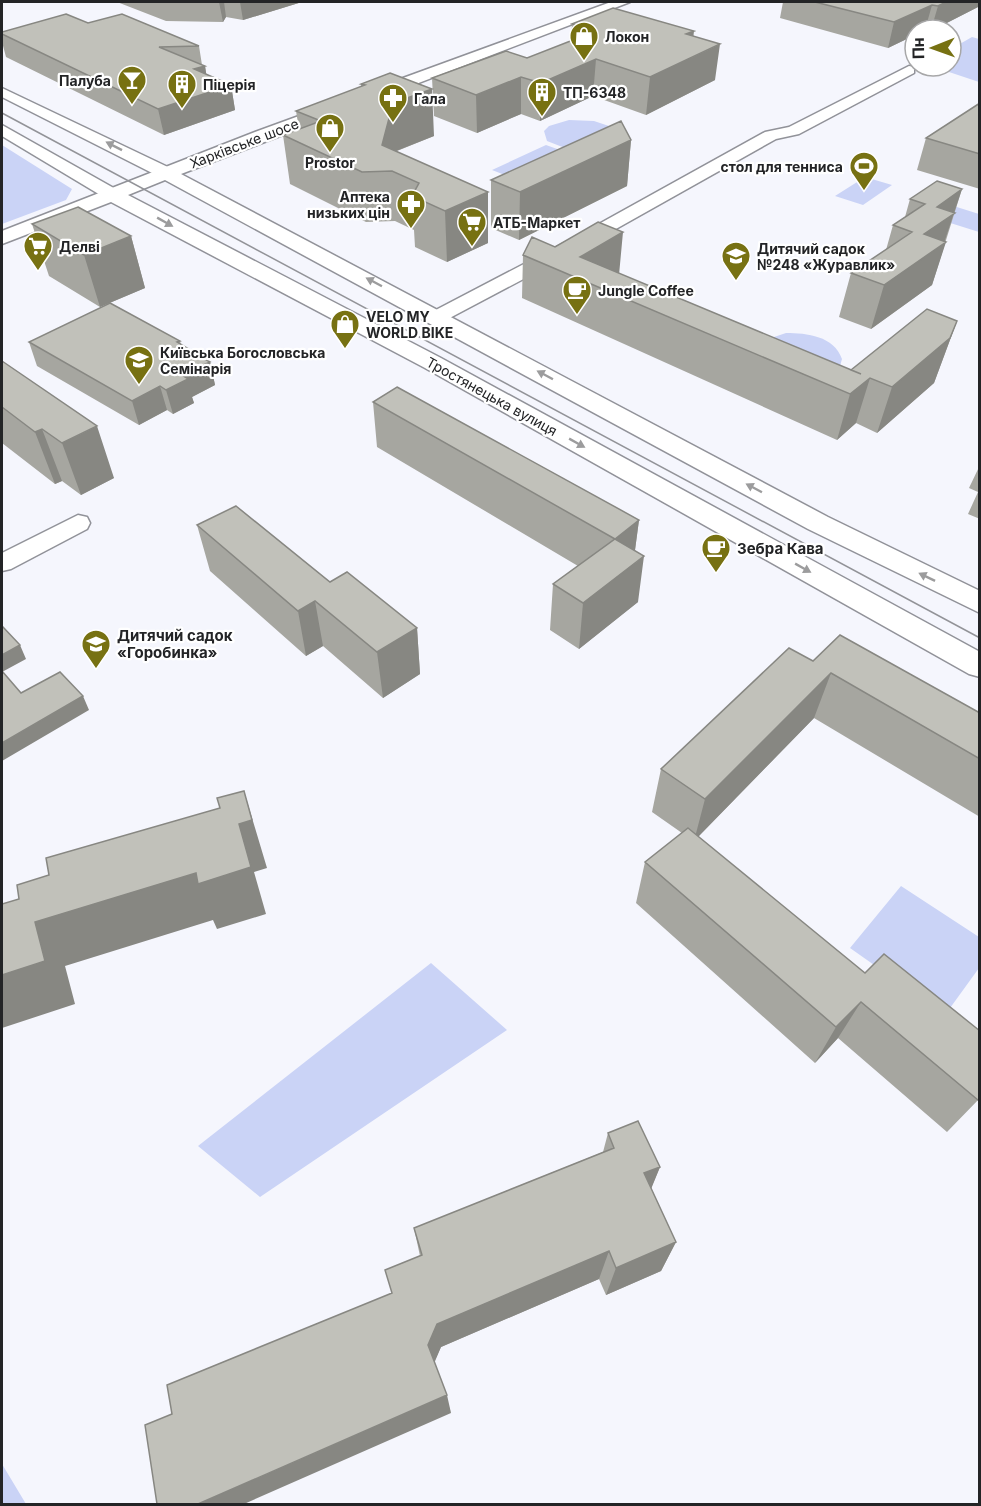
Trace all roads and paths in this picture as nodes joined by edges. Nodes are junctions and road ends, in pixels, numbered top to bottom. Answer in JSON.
{"nodes":[{"id":1,"x":623,"y":2,"type":"edge"},
{"id":2,"x":903,"y":73,"type":"edge"},
{"id":3,"x":2,"y":92,"type":"edge"},
{"id":4,"x":2,"y":130,"type":"edge"},
{"id":5,"x":166,"y":173,"type":"junction"},
{"id":6,"x":113,"y":195,"type":"junction"},
{"id":7,"x":2,"y":238,"type":"edge"},
{"id":8,"x":437,"y":317,"type":"junction"},
{"id":9,"x":78,"y":523,"type":"dead end"},
{"id":10,"x":2,"y":563,"type":"edge"},
{"id":11,"x":980,"y":603,"type":"edge"},
{"id":12,"x":980,"y":666,"type":"edge"}],
"edges":[{"from":1,"to":5,"type":"main road","name":"Харківське шосе"},
{"from":2,"to":8,"type":"street"},
{"from":5,"to":3,"type":"street","one_way":true},
{"from":4,"to":6,"type":"street","name":"Тростянецька вулиця"},
{"from":5,"to":6,"type":"main road","name":"Харківське шосе"},
{"from":8,"to":5,"type":"main road","one_way":true},
{"from":6,"to":7,"type":"main road","name":"Харківське шосе"},
{"from":6,"to":12,"type":"main road","name":"Тростянецька вулиця","one_way":true},
{"from":11,"to":8,"type":"main road","one_way":true},
{"from":9,"to":10,"type":"street"}]}
